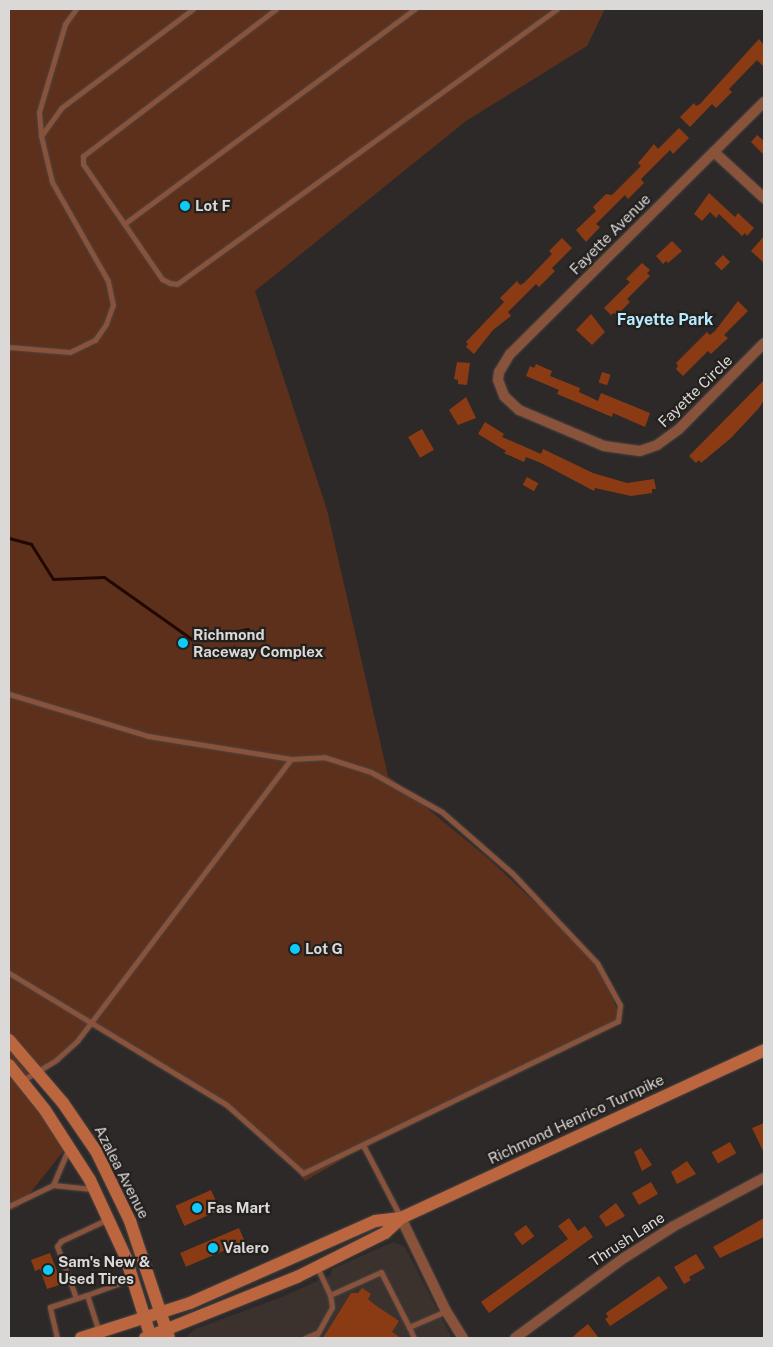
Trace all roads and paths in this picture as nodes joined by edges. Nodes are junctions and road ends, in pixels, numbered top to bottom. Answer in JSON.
{"nodes":[{"id":1,"x":76,"y":9,"type":"edge"},
{"id":2,"x":193,"y":9,"type":"edge"},
{"id":3,"x":276,"y":9,"type":"edge"},
{"id":4,"x":415,"y":9,"type":"edge"},
{"id":5,"x":557,"y":9,"type":"edge"},
{"id":6,"x":764,"y":102,"type":"edge"},
{"id":7,"x":41,"y":136,"type":"junction"},
{"id":8,"x":714,"y":152,"type":"junction"},
{"id":9,"x":764,"y":198,"type":"edge"},
{"id":10,"x":124,"y":224,"type":"junction"},
{"id":11,"x":764,"y":343,"type":"edge"},
{"id":12,"x":9,"y":347,"type":"edge"},
{"id":13,"x":504,"y":396,"type":"joint"},
{"id":14,"x":9,"y":694,"type":"edge"},
{"id":15,"x":291,"y":759,"type":"junction"},
{"id":16,"x":9,"y":973,"type":"edge"},
{"id":17,"x":92,"y":1021,"type":"junction"},
{"id":18,"x":9,"y":1040,"type":"edge"},
{"id":19,"x":764,"y":1050,"type":"edge"},
{"id":20,"x":9,"y":1065,"type":"edge"},
{"id":21,"x":37,"y":1072,"type":"junction"},
{"id":22,"x":23,"y":1080,"type":"junction"},
{"id":23,"x":69,"y":1144,"type":"junction"},
{"id":24,"x":363,"y":1145,"type":"junction"},
{"id":25,"x":764,"y":1178,"type":"edge"},
{"id":26,"x":53,"y":1185,"type":"junction"},
{"id":27,"x":95,"y":1189,"type":"junction"},
{"id":28,"x":9,"y":1206,"type":"edge"},
{"id":29,"x":109,"y":1218,"type":"junction"},
{"id":30,"x":401,"y":1218,"type":"junction"},
{"id":31,"x":316,"y":1267,"type":"junction"},
{"id":32,"x":133,"y":1279,"type":"junction"},
{"id":33,"x":86,"y":1295,"type":"junction"},
{"id":34,"x":330,"y":1295,"type":"junction"},
{"id":35,"x":76,"y":1298,"type":"junction"},
{"id":36,"x":446,"y":1311,"type":"junction"},
{"id":37,"x":161,"y":1312,"type":"junction"},
{"id":38,"x":145,"y":1318,"type":"junction"},
{"id":39,"x":409,"y":1328,"type":"junction"},
{"id":40,"x":99,"y":1332,"type":"junction"},
{"id":41,"x":168,"y":1334,"type":"edge"},
{"id":42,"x":316,"y":1335,"type":"edge"},
{"id":43,"x":57,"y":1338,"type":"edge"},
{"id":44,"x":80,"y":1338,"type":"edge"},
{"id":45,"x":149,"y":1338,"type":"edge"},
{"id":46,"x":305,"y":1338,"type":"edge"},
{"id":47,"x":414,"y":1338,"type":"edge"},
{"id":48,"x":463,"y":1338,"type":"edge"},
{"id":49,"x":515,"y":1338,"type":"edge"}],
"edges":[{"from":1,"to":7,"type":"lane"},
{"from":2,"to":7,"type":"lane"},
{"from":3,"to":10,"type":"lane"},
{"from":4,"to":10,"type":"lane"},
{"from":5,"to":10,"type":"lane"},
{"from":6,"to":8,"type":"street","name":"Fayette Avenue"},
{"from":7,"to":12,"type":"lane"},
{"from":8,"to":9,"type":"street"},
{"from":8,"to":13,"type":"street","name":"Fayette Avenue"},
{"from":11,"to":13,"type":"street","name":"Fayette Circle"},
{"from":14,"to":15,"type":"lane"},
{"from":15,"to":17,"type":"lane"},
{"from":15,"to":24,"type":"lane"},
{"from":16,"to":17,"type":"lane"},
{"from":17,"to":21,"type":"lane"},
{"from":17,"to":24,"type":"lane"},
{"from":18,"to":21,"type":"main road","name":"Azalea Avenue"},
{"from":19,"to":30,"type":"main road","name":"Richmond Henrico Turnpike"},
{"from":20,"to":22,"type":"main road"},
{"from":21,"to":22,"type":"lane"},
{"from":21,"to":37,"type":"main road","name":"Azalea Avenue"},
{"from":22,"to":23,"type":"main road"},
{"from":23,"to":26,"type":"lane"},
{"from":23,"to":27,"type":"main road"},
{"from":24,"to":30,"type":"lane"},
{"from":25,"to":49,"type":"street","name":"Thrush Lane"},
{"from":26,"to":27,"type":"lane"},
{"from":26,"to":28,"type":"lane"},
{"from":27,"to":29,"type":"main road"},
{"from":29,"to":32,"type":"main road"},
{"from":29,"to":35,"type":"lane"},
{"from":30,"to":31,"type":"main road","name":"Richmond Henrico Turnpike"},
{"from":30,"to":36,"type":"street"},
{"from":30,"to":37,"type":"main road","name":"Richmond Henrico Turnpike"},
{"from":31,"to":34,"type":"lane"},
{"from":31,"to":41,"type":"main road","name":"Richmond Henrico Turnpike"},
{"from":32,"to":33,"type":"lane"},
{"from":32,"to":38,"type":"main road"},
{"from":33,"to":35,"type":"lane"},
{"from":33,"to":40,"type":"lane"},
{"from":34,"to":39,"type":"lane"},
{"from":34,"to":42,"type":"lane"},
{"from":35,"to":43,"type":"lane"},
{"from":36,"to":39,"type":"lane"},
{"from":36,"to":48,"type":"street"},
{"from":37,"to":38,"type":"main road","name":"Richmond Henrico Turnpike"},
{"from":37,"to":41,"type":"main road","name":"Azalea Avenue"},
{"from":38,"to":40,"type":"main road","name":"Richmond Henrico Turnpike"},
{"from":38,"to":45,"type":"main road"},
{"from":39,"to":47,"type":"lane"},
{"from":40,"to":44,"type":"main road","name":"Richmond Henrico Turnpike"},
{"from":41,"to":45,"type":"main road","name":"Richmond Henrico Turnpike"},
{"from":42,"to":46,"type":"lane"}]}
